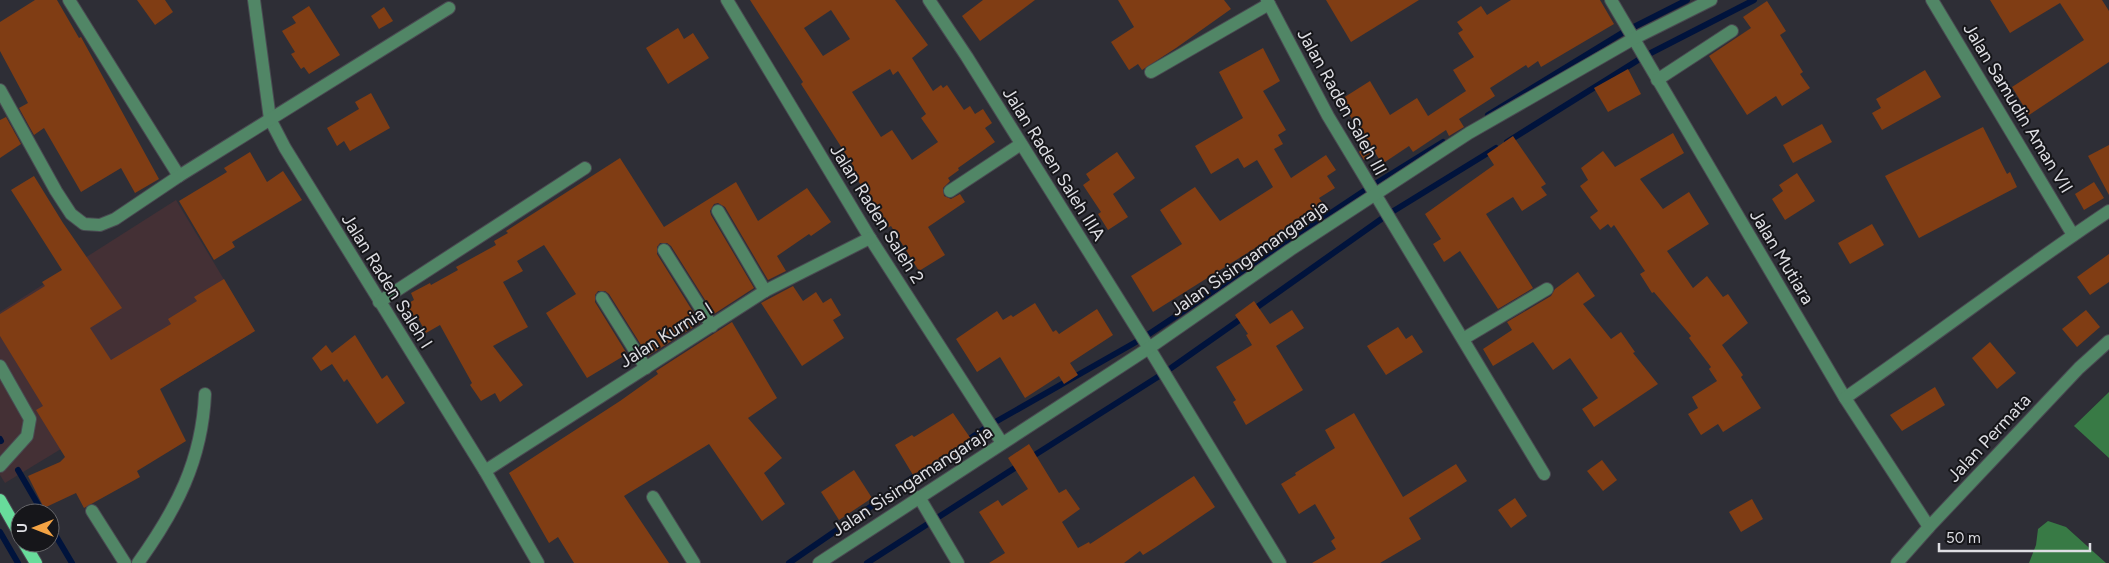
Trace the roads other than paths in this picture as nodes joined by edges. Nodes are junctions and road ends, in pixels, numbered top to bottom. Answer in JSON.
{"nodes":[{"id":1,"x":69,"y":0,"type":"edge"},
{"id":2,"x":254,"y":0,"type":"edge"},
{"id":3,"x":727,"y":0,"type":"edge"},
{"id":4,"x":929,"y":0,"type":"edge"},
{"id":5,"x":1612,"y":0,"type":"edge"},
{"id":6,"x":1711,"y":0,"type":"edge"},
{"id":7,"x":1932,"y":0,"type":"edge"},
{"id":8,"x":1268,"y":2,"type":"edge"},
{"id":9,"x":449,"y":8,"type":"dead end"},
{"id":10,"x":1732,"y":31,"type":"dead end"},
{"id":11,"x":1633,"y":39,"type":"junction"},
{"id":12,"x":1151,"y":72,"type":"dead end"},
{"id":13,"x":1657,"y":80,"type":"junction"},
{"id":14,"x":0,"y":90,"type":"edge"},
{"id":15,"x":270,"y":119,"type":"junction"},
{"id":16,"x":1020,"y":144,"type":"junction"},
{"id":17,"x":585,"y":168,"type":"dead end"},
{"id":18,"x":179,"y":176,"type":"junction"},
{"id":19,"x":950,"y":191,"type":"dead end"},
{"id":20,"x":1374,"y":194,"type":"junction"},
{"id":21,"x":718,"y":211,"type":"dead end"},
{"id":22,"x":2109,"y":211,"type":"edge"},
{"id":23,"x":2073,"y":235,"type":"junction"},
{"id":24,"x":870,"y":238,"type":"junction"},
{"id":25,"x":664,"y":250,"type":"dead end"},
{"id":26,"x":1547,"y":289,"type":"dead end"},
{"id":27,"x":766,"y":291,"type":"junction"},
{"id":28,"x":602,"y":298,"type":"dead end"},
{"id":29,"x":379,"y":302,"type":"junction"},
{"id":30,"x":712,"y":326,"type":"junction"},
{"id":31,"x":1463,"y":339,"type":"junction"},
{"id":32,"x":2109,"y":341,"type":"edge"},
{"id":33,"x":1149,"y":348,"type":"junction"},
{"id":34,"x":0,"y":366,"type":"edge"},
{"id":35,"x":646,"y":368,"type":"junction"},
{"id":36,"x":205,"y":394,"type":"dead end"},
{"id":37,"x":1845,"y":398,"type":"junction"},
{"id":38,"x":1002,"y":443,"type":"junction"},
{"id":39,"x":0,"y":466,"type":"edge"},
{"id":40,"x":485,"y":471,"type":"junction"},
{"id":41,"x":1544,"y":474,"type":"dead end"},
{"id":42,"x":653,"y":497,"type":"dead end"},
{"id":43,"x":919,"y":497,"type":"junction"},
{"id":44,"x":0,"y":500,"type":"edge"},
{"id":45,"x":92,"y":511,"type":"dead end"},
{"id":46,"x":10,"y":518,"type":"edge"},
{"id":47,"x":1929,"y":527,"type":"junction"},
{"id":48,"x":125,"y":563,"type":"edge"},
{"id":49,"x":138,"y":563,"type":"edge"},
{"id":50,"x":538,"y":563,"type":"edge"},
{"id":51,"x":694,"y":563,"type":"edge"},
{"id":52,"x":819,"y":563,"type":"edge"},
{"id":53,"x":958,"y":563,"type":"edge"},
{"id":54,"x":1280,"y":563,"type":"edge"},
{"id":55,"x":1898,"y":563,"type":"edge"}],
"edges":[{"from":1,"to":18,"type":"street"},
{"from":2,"to":15,"type":"street","name":"Jalan Raden Saleh I"},
{"from":3,"to":24,"type":"street","name":"Jalan Raden Saleh 2"},
{"from":4,"to":16,"type":"street","name":"Jalan Raden Saleh IIIA"},
{"from":5,"to":11,"type":"street","name":"Jalan Mutiara"},
{"from":6,"to":11,"type":"street","name":"Jalan Sisingamangaraja"},
{"from":7,"to":23,"type":"street","name":"Jalan Samudin Aman VII"},
{"from":8,"to":12,"type":"street"},
{"from":8,"to":20,"type":"street","name":"Jalan Raden Saleh III"},
{"from":9,"to":15,"type":"street"},
{"from":10,"to":13,"type":"street"},
{"from":11,"to":13,"type":"street","name":"Jalan Mutiara"},
{"from":11,"to":20,"type":"street","name":"Jalan Sisingamangaraja"},
{"from":13,"to":37,"type":"street","name":"Jalan Mutiara"},
{"from":14,"to":18,"type":"street"},
{"from":15,"to":18,"type":"street"},
{"from":15,"to":29,"type":"street","name":"Jalan Raden Saleh I"},
{"from":16,"to":19,"type":"street"},
{"from":16,"to":33,"type":"street","name":"Jalan Raden Saleh IIIA"},
{"from":17,"to":29,"type":"street"},
{"from":20,"to":31,"type":"street","name":"Jalan Raden Saleh III"},
{"from":20,"to":33,"type":"street","name":"Jalan Sisingamangaraja"},
{"from":21,"to":27,"type":"street"},
{"from":22,"to":23,"type":"street"},
{"from":23,"to":37,"type":"street"},
{"from":24,"to":27,"type":"street","name":"Jalan Kurnia I"},
{"from":24,"to":38,"type":"street","name":"Jalan Raden Saleh 2"},
{"from":25,"to":30,"type":"street"},
{"from":26,"to":31,"type":"street"},
{"from":27,"to":30,"type":"street","name":"Jalan Kurnia I"},
{"from":28,"to":35,"type":"street"},
{"from":29,"to":40,"type":"street","name":"Jalan Raden Saleh I"},
{"from":30,"to":35,"type":"street","name":"Jalan Kurnia I"},
{"from":31,"to":41,"type":"street","name":"Jalan Raden Saleh III"},
{"from":32,"to":47,"type":"street","name":"Jalan Permata"},
{"from":33,"to":38,"type":"street","name":"Jalan Sisingamangaraja"},
{"from":33,"to":54,"type":"street","name":"Jalan Raden Saleh IIIA"},
{"from":34,"to":39,"type":"street"},
{"from":35,"to":40,"type":"street","name":"Jalan Kurnia I"},
{"from":36,"to":49,"type":"street"},
{"from":37,"to":47,"type":"street","name":"Jalan Mutiara"},
{"from":38,"to":43,"type":"street","name":"Jalan Sisingamangaraja"},
{"from":40,"to":50,"type":"street","name":"Jalan Raden Saleh I"},
{"from":42,"to":51,"type":"street"},
{"from":43,"to":52,"type":"street","name":"Jalan Sisingamangaraja"},
{"from":43,"to":53,"type":"street"},
{"from":44,"to":46,"type":"main road"},
{"from":45,"to":48,"type":"street"},
{"from":47,"to":55,"type":"street","name":"Jalan Permata"}]}
